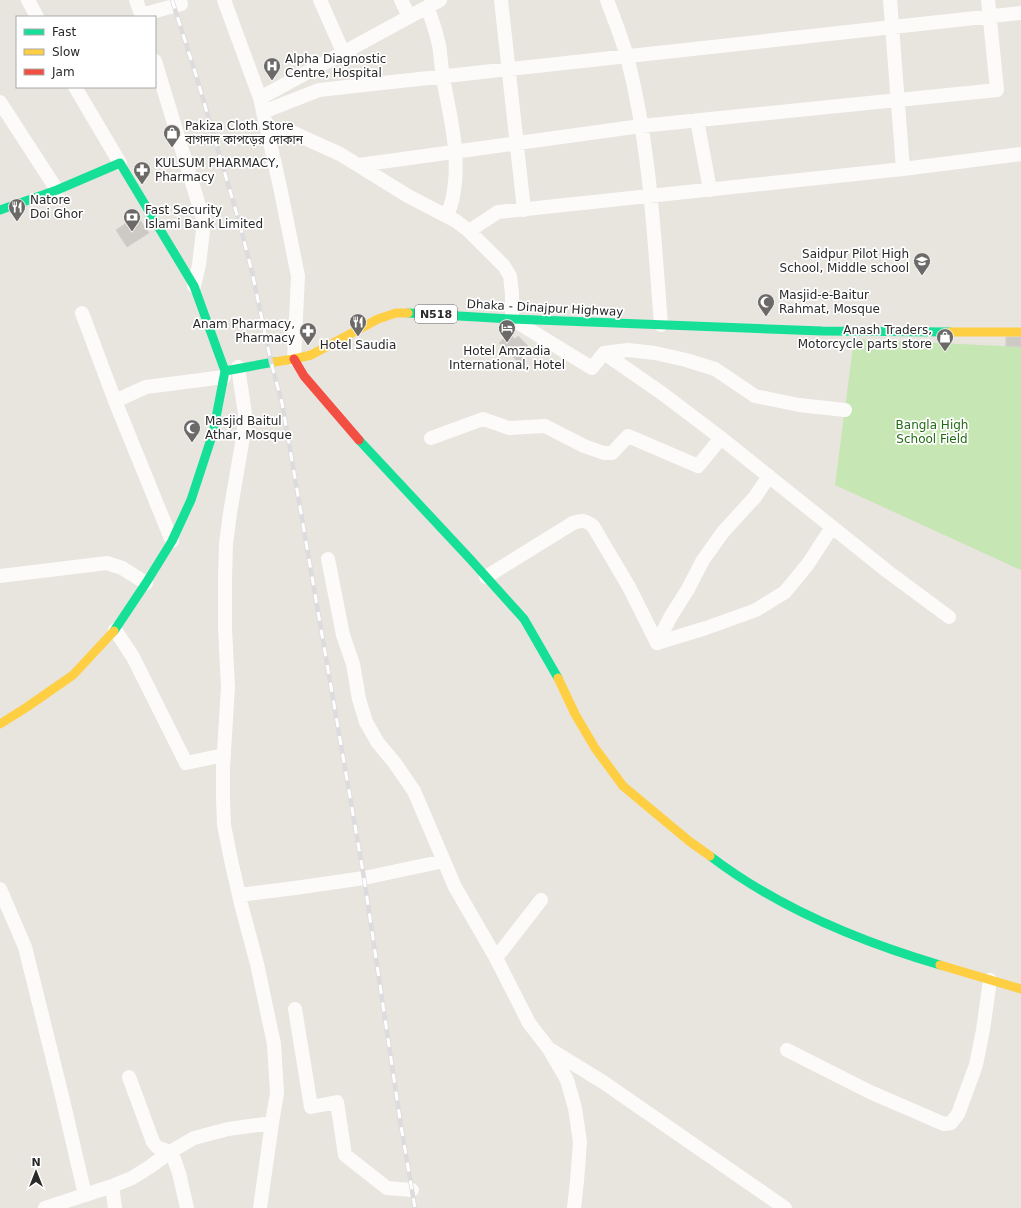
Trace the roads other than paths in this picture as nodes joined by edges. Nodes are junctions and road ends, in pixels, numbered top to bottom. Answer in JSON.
{"nodes":[{"id":1,"x":28,"y":0,"type":"edge"},
{"id":2,"x":136,"y":0,"type":"edge"},
{"id":3,"x":224,"y":0,"type":"edge"},
{"id":4,"x":320,"y":0,"type":"edge"},
{"id":5,"x":401,"y":0,"type":"edge"},
{"id":6,"x":440,"y":0,"type":"edge"},
{"id":7,"x":501,"y":0,"type":"edge"},
{"id":8,"x":607,"y":0,"type":"edge"},
{"id":9,"x":890,"y":0,"type":"edge"},
{"id":10,"x":988,"y":0,"type":"edge"},
{"id":11,"x":181,"y":4,"type":"dead end"},
{"id":12,"x":427,"y":7,"type":"junction"},
{"id":13,"x":1021,"y":13,"type":"edge"},
{"id":14,"x":36,"y":16,"type":"edge"},
{"id":15,"x":141,"y":16,"type":"edge"},
{"id":16,"x":409,"y":16,"type":"junction"},
{"id":17,"x":990,"y":16,"type":"junction"},
{"id":18,"x":893,"y":27,"type":"junction"},
{"id":19,"x":343,"y":52,"type":"junction"},
{"id":20,"x":627,"y":56,"type":"junction"},
{"id":21,"x":156,"y":64,"type":"edge"},
{"id":22,"x":508,"y":69,"type":"junction"},
{"id":23,"x":443,"y":77,"type":"junction"},
{"id":24,"x":76,"y":88,"type":"edge"},
{"id":25,"x":260,"y":98,"type":"junction"},
{"id":26,"x":898,"y":100,"type":"junction"},
{"id":27,"x":0,"y":102,"type":"edge"},
{"id":28,"x":263,"y":112,"type":"junction"},
{"id":29,"x":697,"y":120,"type":"junction"},
{"id":30,"x":641,"y":126,"type":"junction"},
{"id":31,"x":267,"y":128,"type":"junction"},
{"id":32,"x":516,"y":143,"type":"junction"},
{"id":33,"x":455,"y":152,"type":"junction"},
{"id":34,"x":1021,"y":154,"type":"edge"},
{"id":35,"x":120,"y":163,"type":"junction"},
{"id":36,"x":359,"y":165,"type":"junction"},
{"id":37,"x":903,"y":169,"type":"junction"},
{"id":38,"x":57,"y":190,"type":"junction"},
{"id":39,"x":710,"y":190,"type":"junction"},
{"id":40,"x":651,"y":196,"type":"junction"},
{"id":41,"x":0,"y":210,"type":"edge"},
{"id":42,"x":524,"y":210,"type":"junction"},
{"id":43,"x":447,"y":216,"type":"junction"},
{"id":44,"x":469,"y":231,"type":"junction"},
{"id":45,"x":194,"y":286,"type":"junction"},
{"id":46,"x":82,"y":313,"type":"dead end"},
{"id":47,"x":512,"y":319,"type":"junction"},
{"id":48,"x":660,"y":325,"type":"junction"},
{"id":49,"x":1021,"y":332,"type":"edge"},
{"id":50,"x":604,"y":353,"type":"junction"},
{"id":51,"x":294,"y":359,"type":"junction"},
{"id":52,"x":229,"y":372,"type":"junction"},
{"id":53,"x":115,"y":400,"type":"junction"},
{"id":54,"x":845,"y":410,"type":"dead end"},
{"id":55,"x":431,"y":438,"type":"dead end"},
{"id":56,"x":721,"y":438,"type":"junction"},
{"id":57,"x":769,"y":476,"type":"junction"},
{"id":58,"x":832,"y":527,"type":"junction"},
{"id":59,"x":172,"y":541,"type":"junction"},
{"id":60,"x":328,"y":559,"type":"dead end"},
{"id":61,"x":0,"y":576,"type":"edge"},
{"id":62,"x":486,"y":577,"type":"junction"},
{"id":63,"x":146,"y":583,"type":"junction"},
{"id":64,"x":949,"y":617,"type":"dead end"},
{"id":65,"x":115,"y":630,"type":"junction"},
{"id":66,"x":656,"y":643,"type":"junction"},
{"id":67,"x":0,"y":724,"type":"edge"},
{"id":68,"x":224,"y":755,"type":"junction"},
{"id":69,"x":444,"y":861,"type":"junction"},
{"id":70,"x":0,"y":889,"type":"edge"},
{"id":71,"x":239,"y":895,"type":"junction"},
{"id":72,"x":541,"y":900,"type":"dead end"},
{"id":73,"x":496,"y":958,"type":"junction"},
{"id":74,"x":990,"y":980,"type":"junction"},
{"id":75,"x":1021,"y":989,"type":"edge"},
{"id":76,"x":295,"y":1009,"type":"dead end"},
{"id":77,"x":549,"y":1049,"type":"junction"},
{"id":78,"x":787,"y":1050,"type":"dead end"},
{"id":79,"x":129,"y":1077,"type":"dead end"},
{"id":80,"x":272,"y":1123,"type":"junction"},
{"id":81,"x":170,"y":1152,"type":"junction"},
{"id":82,"x":112,"y":1186,"type":"junction"},
{"id":83,"x":412,"y":1190,"type":"dead end"},
{"id":84,"x":85,"y":1195,"type":"junction"},
{"id":85,"x":45,"y":1208,"type":"edge"},
{"id":86,"x":115,"y":1208,"type":"edge"},
{"id":87,"x":187,"y":1208,"type":"edge"},
{"id":88,"x":260,"y":1208,"type":"edge"},
{"id":89,"x":574,"y":1208,"type":"edge"},
{"id":90,"x":785,"y":1208,"type":"edge"}],
"edges":[{"from":1,"to":14,"type":"street"},
{"from":2,"to":15,"type":"street"},
{"from":3,"to":25,"type":"street"},
{"from":4,"to":19,"type":"street"},
{"from":5,"to":16,"type":"street"},
{"from":6,"to":12,"type":"street"},
{"from":7,"to":22,"type":"street"},
{"from":8,"to":20,"type":"street"},
{"from":9,"to":18,"type":"street"},
{"from":10,"to":17,"type":"street"},
{"from":11,"to":15,"type":"street"},
{"from":12,"to":16,"type":"street"},
{"from":12,"to":23,"type":"street"},
{"from":13,"to":17,"type":"street"},
{"from":16,"to":19,"type":"street"},
{"from":17,"to":18,"type":"street"},
{"from":17,"to":26,"type":"street"},
{"from":18,"to":20,"type":"street"},
{"from":18,"to":26,"type":"street"},
{"from":19,"to":25,"type":"street"},
{"from":20,"to":22,"type":"street"},
{"from":20,"to":30,"type":"street"},
{"from":21,"to":45,"type":"street"},
{"from":22,"to":23,"type":"street"},
{"from":22,"to":32,"type":"street"},
{"from":23,"to":28,"type":"street"},
{"from":23,"to":33,"type":"street"},
{"from":24,"to":35,"type":"street"},
{"from":25,"to":28,"type":"street"},
{"from":26,"to":29,"type":"street"},
{"from":26,"to":37,"type":"street"},
{"from":27,"to":38,"type":"street"},
{"from":28,"to":31,"type":"street"},
{"from":29,"to":30,"type":"street"},
{"from":29,"to":39,"type":"street"},
{"from":30,"to":32,"type":"street"},
{"from":30,"to":40,"type":"street"},
{"from":31,"to":36,"type":"street"},
{"from":31,"to":51,"type":"street"},
{"from":32,"to":33,"type":"street"},
{"from":32,"to":42,"type":"street"},
{"from":33,"to":36,"type":"street"},
{"from":33,"to":43,"type":"street"},
{"from":34,"to":37,"type":"street"},
{"from":35,"to":38,"type":"main road"},
{"from":35,"to":45,"type":"main road"},
{"from":36,"to":43,"type":"street"},
{"from":37,"to":39,"type":"street"},
{"from":38,"to":41,"type":"main road"},
{"from":39,"to":40,"type":"street"},
{"from":40,"to":42,"type":"street"},
{"from":40,"to":48,"type":"street"},
{"from":42,"to":44,"type":"street"},
{"from":43,"to":44,"type":"street"},
{"from":44,"to":47,"type":"street"},
{"from":45,"to":52,"type":"main road"},
{"from":46,"to":53,"type":"street"},
{"from":47,"to":48,"type":"main road","name":"Dhaka - Dinajpur Highway","number":"N518"},
{"from":47,"to":50,"type":"street"},
{"from":47,"to":51,"type":"main road","name":"Dhaka - Dinajpur Highway","number":"N518"},
{"from":48,"to":49,"type":"main road","name":"Dhaka - Dinajpur Highway","number":"N518"},
{"from":50,"to":54,"type":"street"},
{"from":50,"to":56,"type":"street"},
{"from":51,"to":52,"type":"main road","name":"Dhaka - Dinajpur Highway","number":"N518"},
{"from":51,"to":62,"type":"main road"},
{"from":52,"to":53,"type":"street"},
{"from":52,"to":59,"type":"main road"},
{"from":52,"to":68,"type":"street"},
{"from":53,"to":59,"type":"street"},
{"from":55,"to":56,"type":"street"},
{"from":56,"to":57,"type":"street"},
{"from":57,"to":58,"type":"street"},
{"from":57,"to":66,"type":"street"},
{"from":58,"to":64,"type":"street"},
{"from":58,"to":66,"type":"street"},
{"from":59,"to":63,"type":"main road"},
{"from":60,"to":69,"type":"street"},
{"from":61,"to":63,"type":"street"},
{"from":62,"to":66,"type":"street"},
{"from":62,"to":74,"type":"main road"},
{"from":63,"to":65,"type":"main road"},
{"from":65,"to":67,"type":"main road"},
{"from":65,"to":68,"type":"street"},
{"from":68,"to":71,"type":"street"},
{"from":69,"to":71,"type":"street"},
{"from":69,"to":73,"type":"street"},
{"from":70,"to":84,"type":"street"},
{"from":71,"to":80,"type":"street"},
{"from":72,"to":73,"type":"street"},
{"from":73,"to":77,"type":"street"},
{"from":74,"to":75,"type":"main road"},
{"from":74,"to":78,"type":"street"},
{"from":76,"to":83,"type":"street"},
{"from":77,"to":89,"type":"street"},
{"from":77,"to":90,"type":"street"},
{"from":79,"to":81,"type":"street"},
{"from":80,"to":81,"type":"street"},
{"from":80,"to":88,"type":"street"},
{"from":81,"to":82,"type":"street"},
{"from":81,"to":87,"type":"street"},
{"from":82,"to":84,"type":"street"},
{"from":82,"to":86,"type":"street"},
{"from":84,"to":85,"type":"street"}]}
